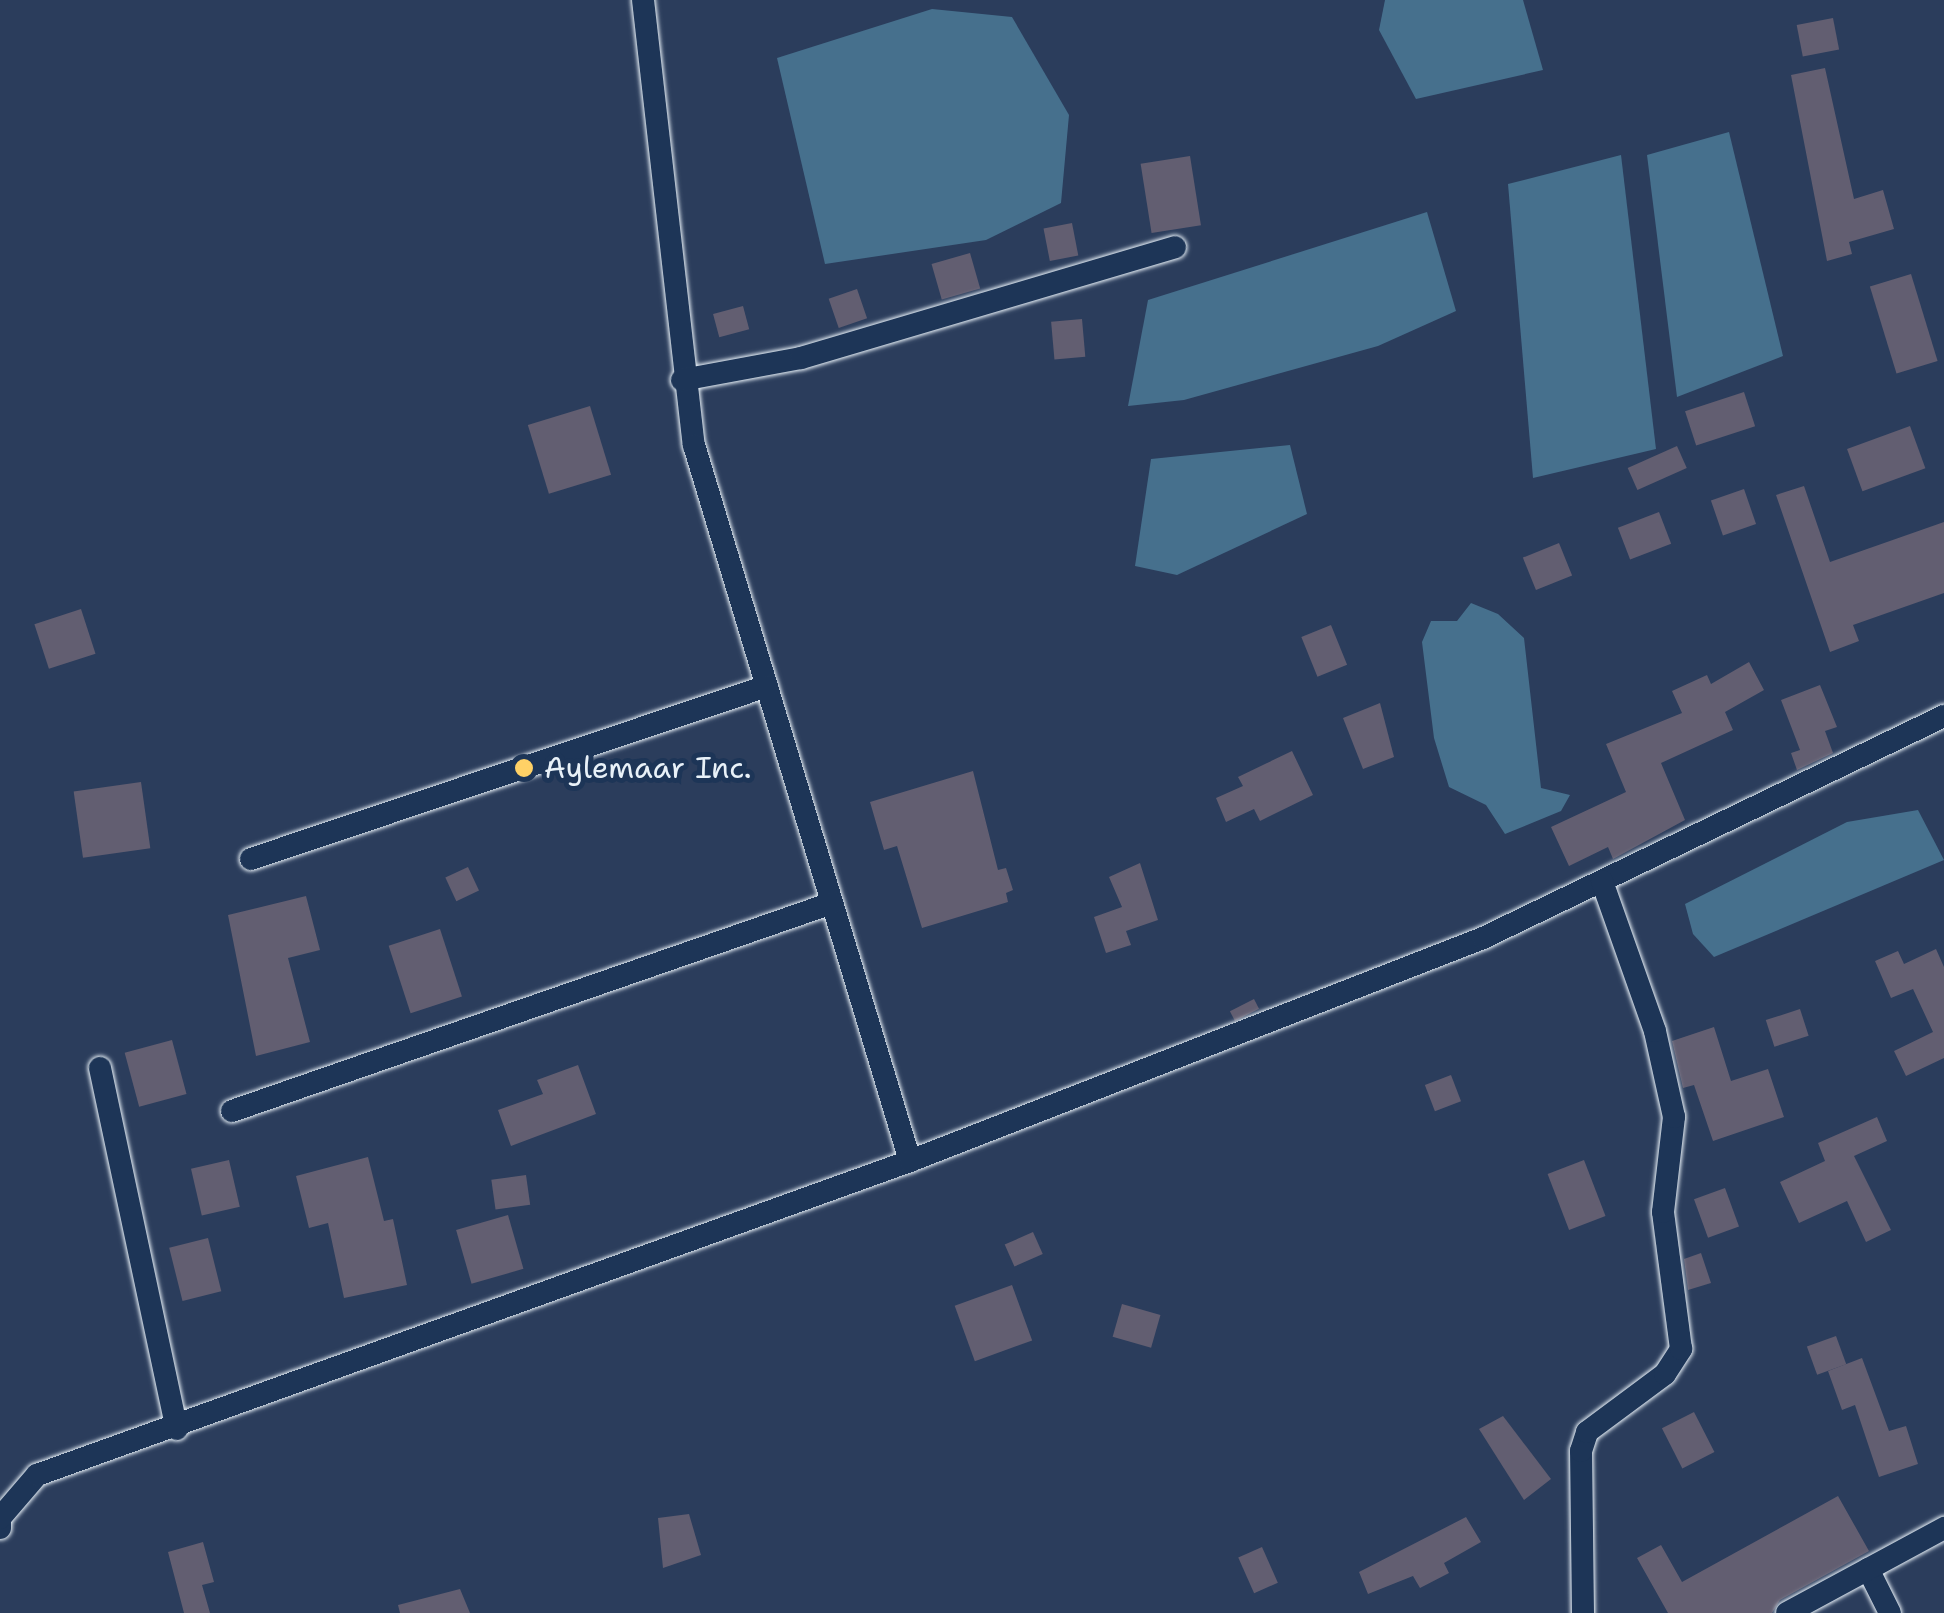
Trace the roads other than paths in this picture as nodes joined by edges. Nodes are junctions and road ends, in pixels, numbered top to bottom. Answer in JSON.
{"nodes":[{"id":1,"x":643,"y":0,"type":"edge"},
{"id":2,"x":1176,"y":246,"type":"dead end"},
{"id":3,"x":682,"y":380,"type":"junction"},
{"id":4,"x":767,"y":686,"type":"junction"},
{"id":5,"x":1944,"y":716,"type":"edge"},
{"id":6,"x":251,"y":859,"type":"dead end"},
{"id":7,"x":1602,"y":881,"type":"junction"},
{"id":8,"x":832,"y":903,"type":"junction"},
{"id":9,"x":100,"y":1068,"type":"dead end"},
{"id":10,"x":232,"y":1111,"type":"dead end"},
{"id":11,"x":910,"y":1161,"type":"junction"},
{"id":12,"x":176,"y":1429,"type":"junction"},
{"id":13,"x":0,"y":1528,"type":"edge"},
{"id":14,"x":1944,"y":1528,"type":"edge"},
{"id":15,"x":1868,"y":1569,"type":"junction"},
{"id":16,"x":1583,"y":1613,"type":"edge"},
{"id":17,"x":1787,"y":1613,"type":"edge"},
{"id":18,"x":1890,"y":1613,"type":"edge"}],
"edges":[{"from":1,"to":3,"type":"street"},
{"from":2,"to":3,"type":"street"},
{"from":3,"to":4,"type":"street"},
{"from":4,"to":6,"type":"street"},
{"from":4,"to":8,"type":"street"},
{"from":5,"to":7,"type":"street"},
{"from":7,"to":11,"type":"street"},
{"from":7,"to":16,"type":"street"},
{"from":8,"to":10,"type":"street"},
{"from":8,"to":11,"type":"street"},
{"from":9,"to":12,"type":"street"},
{"from":11,"to":12,"type":"street"},
{"from":12,"to":13,"type":"street"},
{"from":14,"to":15,"type":"street"},
{"from":15,"to":17,"type":"street"},
{"from":15,"to":18,"type":"street"}]}
